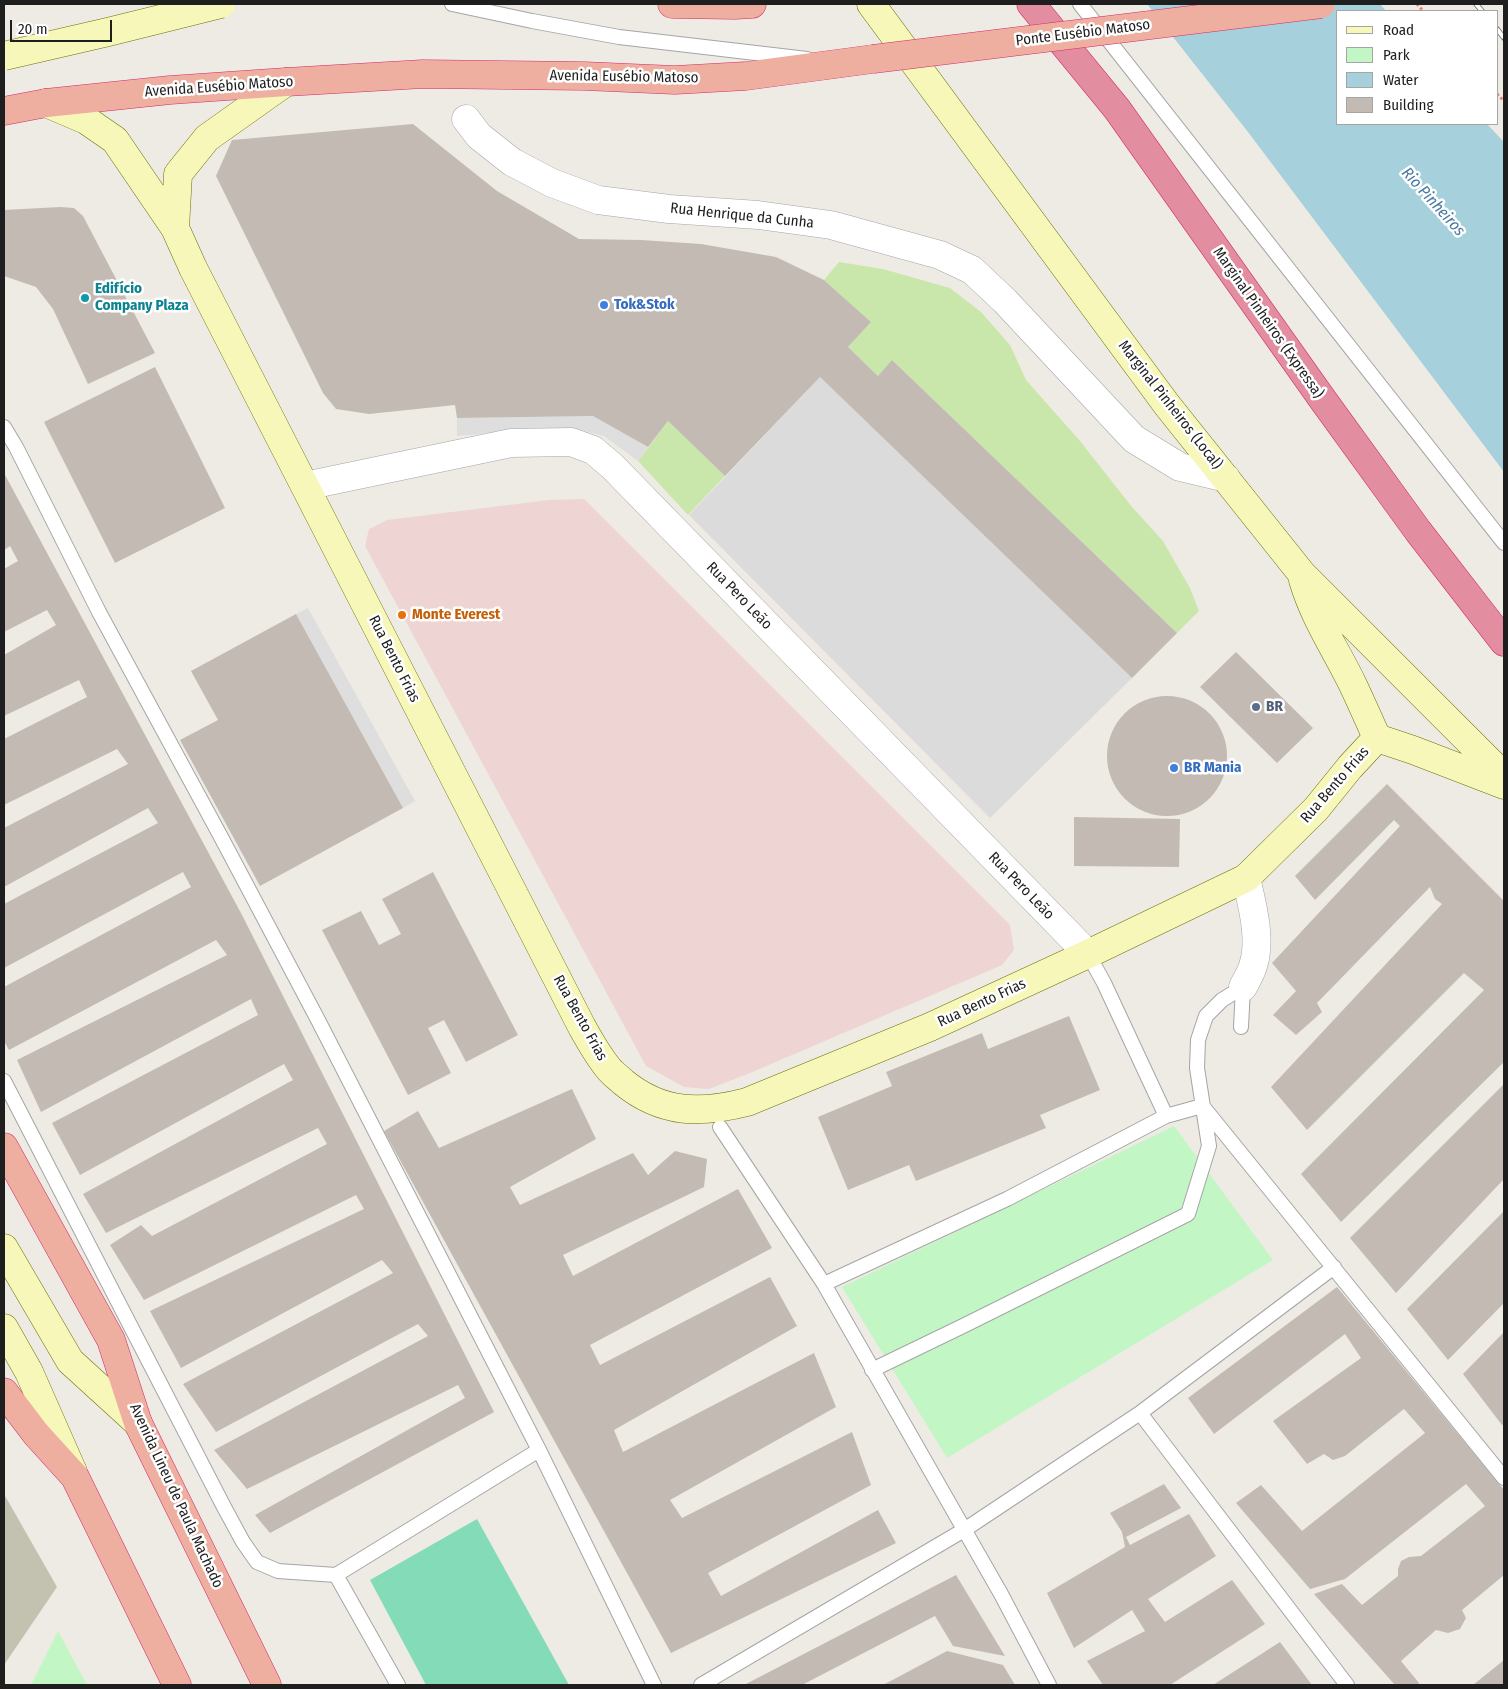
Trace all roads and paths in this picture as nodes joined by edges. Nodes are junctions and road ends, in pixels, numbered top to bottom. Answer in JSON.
{"nodes":[{"id":1,"x":221,"y":4,"type":"edge"},
{"id":2,"x":452,"y":4,"type":"edge"},
{"id":3,"x":672,"y":4,"type":"edge"},
{"id":4,"x":752,"y":4,"type":"edge"},
{"id":5,"x":871,"y":4,"type":"edge"},
{"id":6,"x":1031,"y":4,"type":"edge"},
{"id":7,"x":1080,"y":4,"type":"edge"},
{"id":8,"x":1321,"y":4,"type":"edge"},
{"id":9,"x":4,"y":56,"type":"edge"},
{"id":10,"x":846,"y":63,"type":"junction"},
{"id":11,"x":286,"y":82,"type":"junction"},
{"id":12,"x":46,"y":103,"type":"junction"},
{"id":13,"x":4,"y":111,"type":"edge"},
{"id":14,"x":466,"y":118,"type":"dead end"},
{"id":15,"x":174,"y":228,"type":"junction"},
{"id":16,"x":4,"y":427,"type":"edge"},
{"id":17,"x":1226,"y":478,"type":"junction"},
{"id":18,"x":305,"y":486,"type":"junction"},
{"id":19,"x":1504,"y":543,"type":"edge"},
{"id":20,"x":1302,"y":574,"type":"junction"},
{"id":21,"x":1504,"y":642,"type":"edge"},
{"id":22,"x":1376,"y":738,"type":"junction"},
{"id":23,"x":1504,"y":776,"type":"edge"},
{"id":24,"x":1504,"y":786,"type":"edge"},
{"id":25,"x":1246,"y":878,"type":"junction"},
{"id":26,"x":1088,"y":954,"type":"junction"},
{"id":27,"x":1243,"y":987,"type":"junction"},
{"id":28,"x":1241,"y":1027,"type":"dead end"},
{"id":29,"x":4,"y":1081,"type":"edge"},
{"id":30,"x":1202,"y":1106,"type":"junction"},
{"id":31,"x":1166,"y":1116,"type":"junction"},
{"id":32,"x":720,"y":1127,"type":"dead end"},
{"id":33,"x":4,"y":1148,"type":"edge"},
{"id":34,"x":4,"y":1248,"type":"edge"},
{"id":35,"x":1334,"y":1267,"type":"junction"},
{"id":36,"x":824,"y":1284,"type":"junction"},
{"id":37,"x":4,"y":1328,"type":"edge"},
{"id":38,"x":872,"y":1370,"type":"junction"},
{"id":39,"x":4,"y":1392,"type":"edge"},
{"id":40,"x":1140,"y":1413,"type":"junction"},
{"id":41,"x":138,"y":1423,"type":"junction"},
{"id":42,"x":539,"y":1450,"type":"junction"},
{"id":43,"x":75,"y":1477,"type":"junction"},
{"id":44,"x":1504,"y":1478,"type":"edge"},
{"id":45,"x":964,"y":1530,"type":"junction"},
{"id":46,"x":336,"y":1575,"type":"junction"},
{"id":47,"x":177,"y":1685,"type":"edge"},
{"id":48,"x":267,"y":1685,"type":"edge"},
{"id":49,"x":398,"y":1685,"type":"edge"},
{"id":50,"x":654,"y":1685,"type":"edge"},
{"id":51,"x":701,"y":1685,"type":"edge"},
{"id":52,"x":1050,"y":1685,"type":"edge"},
{"id":53,"x":1347,"y":1685,"type":"edge"}],
"edges":[{"from":1,"to":9,"type":"main road","bridge":true},
{"from":2,"to":10,"type":"lane"},
{"from":3,"to":4,"type":"highway"},
{"from":5,"to":17,"type":"main road","name":"Marginal Pinheiros (Local)"},
{"from":6,"to":21,"type":"highway","name":"Marginal Pinheiros (Expressa)"},
{"from":7,"to":19,"type":"lane"},
{"from":8,"to":10,"type":"highway","name":"Ponte Eusébio Matoso","bridge":true},
{"from":10,"to":11,"type":"highway","name":"Avenida Eusébio Matoso"},
{"from":11,"to":12,"type":"highway","name":"Avenida Eusébio Matoso"},
{"from":11,"to":15,"type":"main road","name":"Rua Bento Frias"},
{"from":12,"to":13,"type":"highway","name":"Avenida Eusébio Matoso"},
{"from":12,"to":15,"type":"main road","name":"Rua Bento Frias"},
{"from":14,"to":17,"type":"street","name":"Rua Henrique da Cunha"},
{"from":15,"to":18,"type":"main road","name":"Rua Bento Frias"},
{"from":16,"to":42,"type":"lane"},
{"from":17,"to":20,"type":"main road","name":"Marginal Pinheiros (Local)"},
{"from":18,"to":26,"type":"street","name":"Rua Pero Leão"},
{"from":18,"to":26,"type":"main road","name":"Rua Bento Frias"},
{"from":20,"to":22,"type":"main road"},
{"from":20,"to":23,"type":"main road","name":"Marginal Pinheiros (Local)"},
{"from":22,"to":24,"type":"main road"},
{"from":22,"to":25,"type":"main road","name":"Rua Bento Frias"},
{"from":25,"to":26,"type":"main road","name":"Rua Bento Frias"},
{"from":25,"to":27,"type":"street"},
{"from":26,"to":31,"type":"lane"},
{"from":27,"to":28,"type":"lane"},
{"from":27,"to":30,"type":"lane"},
{"from":29,"to":46,"type":"lane"},
{"from":30,"to":31,"type":"lane"},
{"from":30,"to":35,"type":"lane"},
{"from":30,"to":38,"type":"lane"},
{"from":31,"to":36,"type":"lane"},
{"from":32,"to":36,"type":"lane"},
{"from":33,"to":41,"type":"highway","name":"Avenida Lineu de Paula Machado"},
{"from":34,"to":41,"type":"main road"},
{"from":35,"to":40,"type":"lane"},
{"from":35,"to":44,"type":"lane"},
{"from":36,"to":38,"type":"lane"},
{"from":37,"to":43,"type":"main road"},
{"from":38,"to":45,"type":"lane"},
{"from":39,"to":43,"type":"highway"},
{"from":40,"to":45,"type":"lane"},
{"from":40,"to":53,"type":"lane"},
{"from":41,"to":48,"type":"highway","name":"Avenida Lineu de Paula Machado"},
{"from":42,"to":46,"type":"lane"},
{"from":42,"to":50,"type":"lane"},
{"from":43,"to":47,"type":"highway"},
{"from":45,"to":51,"type":"lane"},
{"from":45,"to":52,"type":"lane"},
{"from":46,"to":49,"type":"lane"}]}
